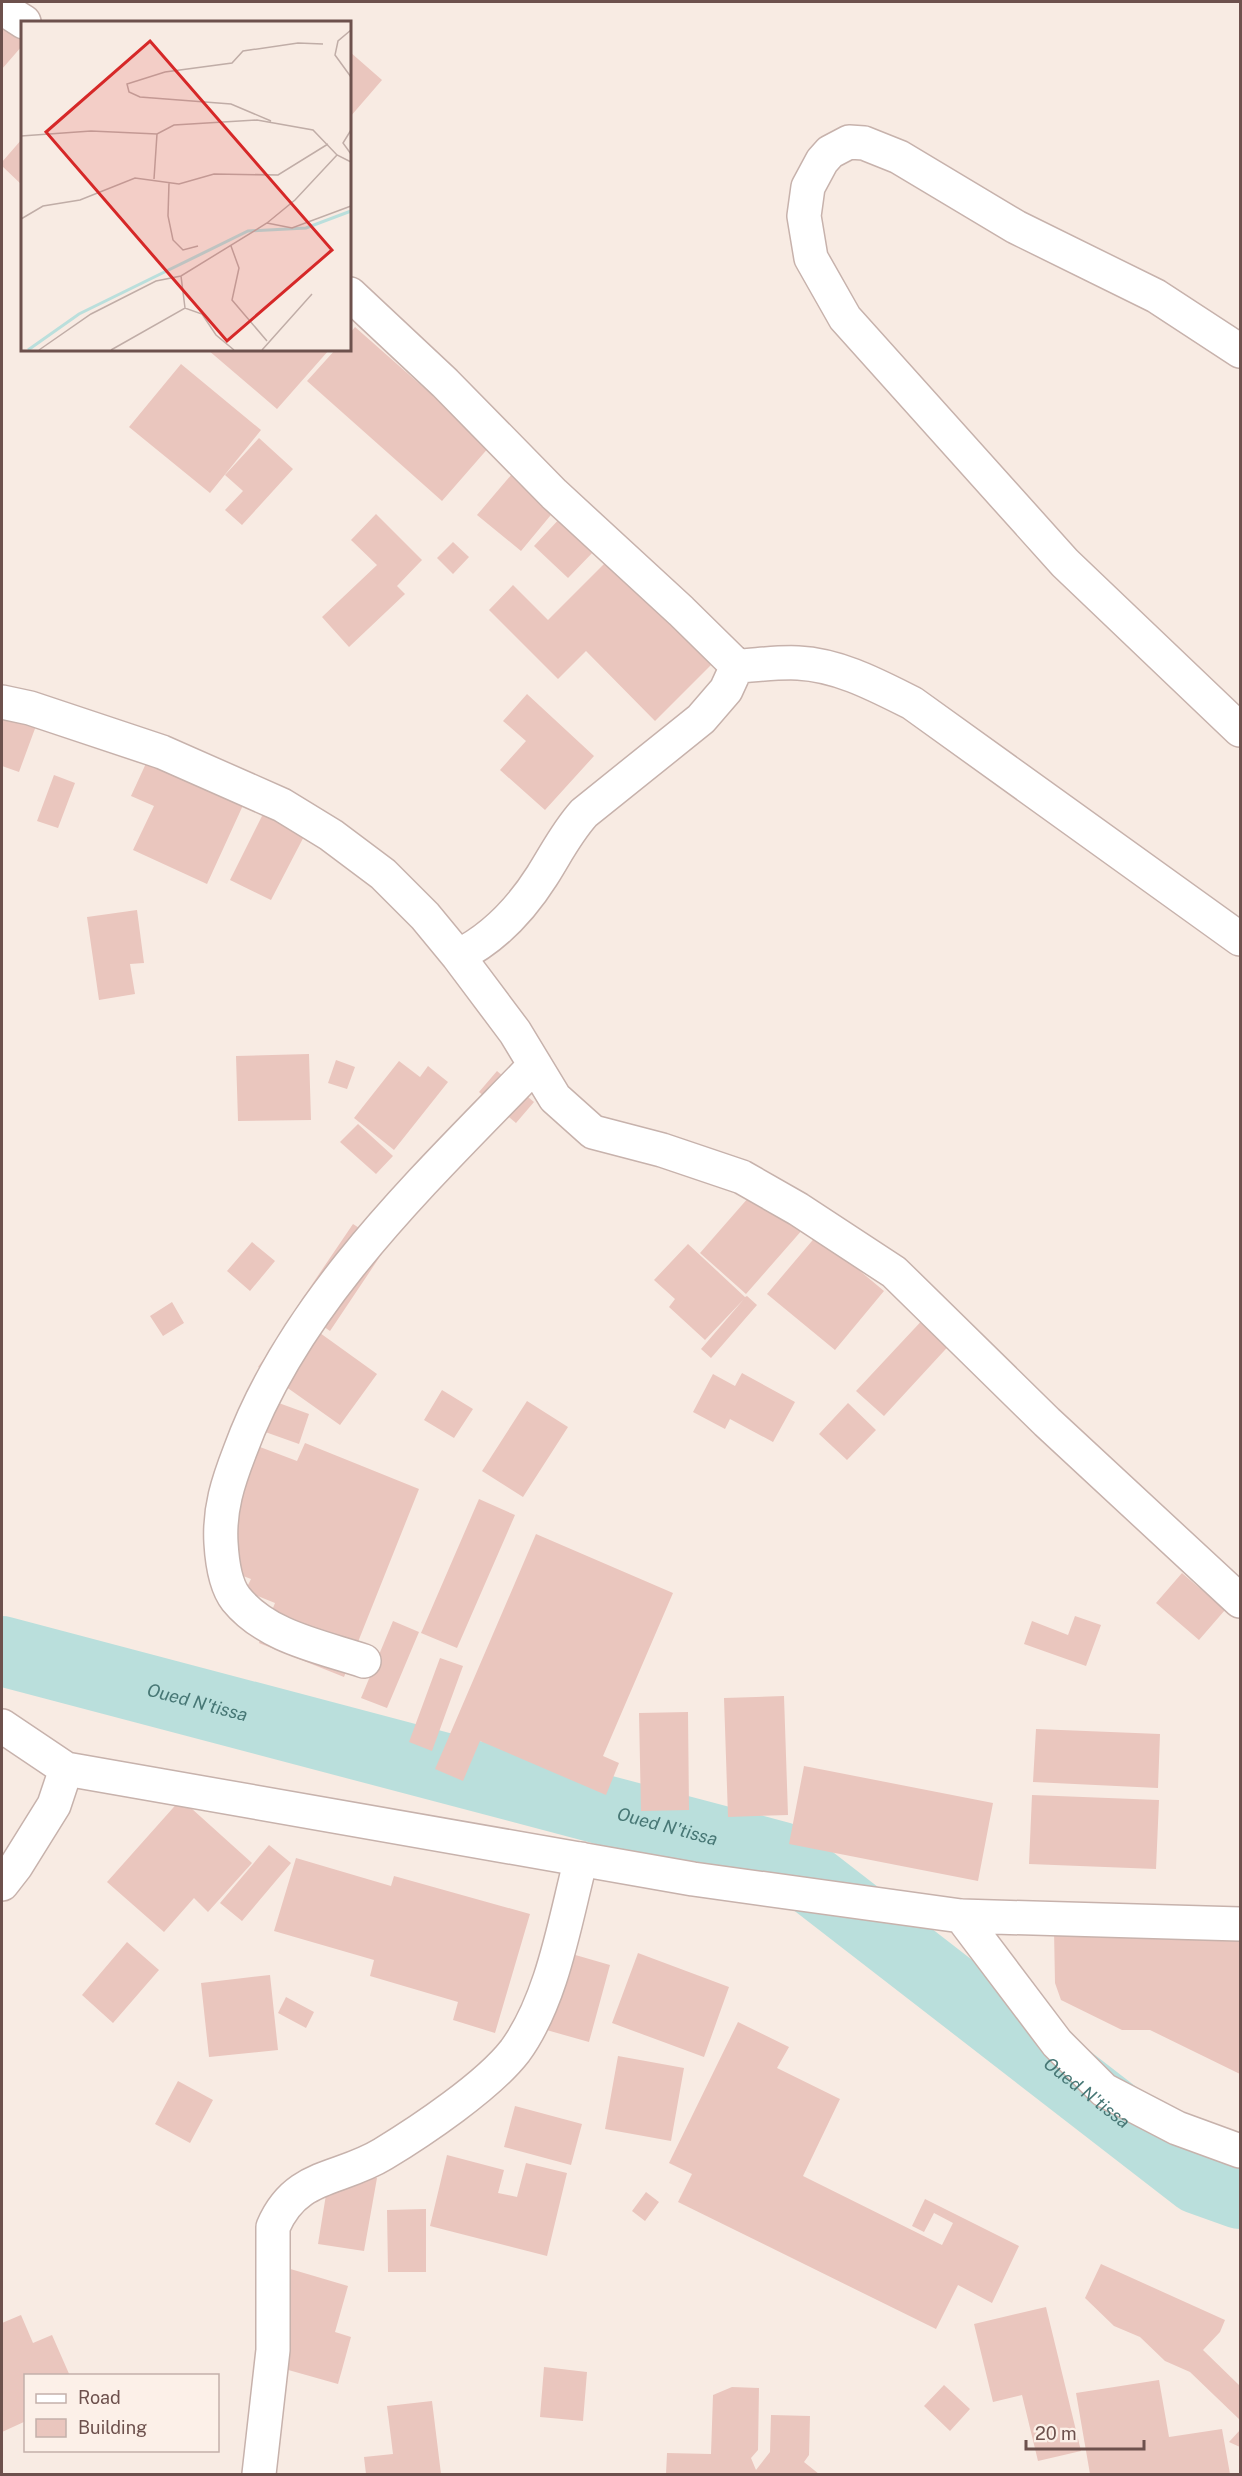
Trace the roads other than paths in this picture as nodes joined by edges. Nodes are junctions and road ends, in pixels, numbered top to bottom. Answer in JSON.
{"nodes":[{"id":1,"x":2,"y":8,"type":"edge"},
{"id":2,"x":22,"y":21,"type":"edge"},
{"id":3,"x":351,"y":295,"type":"edge"},
{"id":4,"x":1240,"y":351,"type":"edge"},
{"id":5,"x":737,"y":666,"type":"junction"},
{"id":6,"x":2,"y":702,"type":"edge"},
{"id":7,"x":1240,"y":730,"type":"edge"},
{"id":8,"x":1240,"y":939,"type":"edge"},
{"id":9,"x":458,"y":956,"type":"junction"},
{"id":10,"x":535,"y":1065,"type":"junction"},
{"id":11,"x":1240,"y":1601,"type":"edge"},
{"id":12,"x":364,"y":1661,"type":"dead end"},
{"id":13,"x":2,"y":1726,"type":"edge"},
{"id":14,"x":66,"y":1769,"type":"junction"},
{"id":15,"x":581,"y":1859,"type":"junction"},
{"id":16,"x":2,"y":1884,"type":"edge"},
{"id":17,"x":961,"y":1916,"type":"junction"},
{"id":18,"x":1240,"y":1924,"type":"edge"},
{"id":19,"x":1240,"y":2151,"type":"edge"},
{"id":20,"x":259,"y":2475,"type":"edge"}],
"edges":[{"from":1,"to":2,"type":"street"},
{"from":3,"to":5,"type":"street"},
{"from":4,"to":7,"type":"street"},
{"from":5,"to":8,"type":"street"},
{"from":5,"to":9,"type":"street"},
{"from":6,"to":9,"type":"street"},
{"from":9,"to":10,"type":"street"},
{"from":10,"to":11,"type":"street"},
{"from":10,"to":12,"type":"street"},
{"from":13,"to":14,"type":"street"},
{"from":14,"to":15,"type":"street"},
{"from":14,"to":16,"type":"street"},
{"from":15,"to":17,"type":"street"},
{"from":15,"to":20,"type":"street"},
{"from":17,"to":18,"type":"street"},
{"from":17,"to":19,"type":"street"}]}
